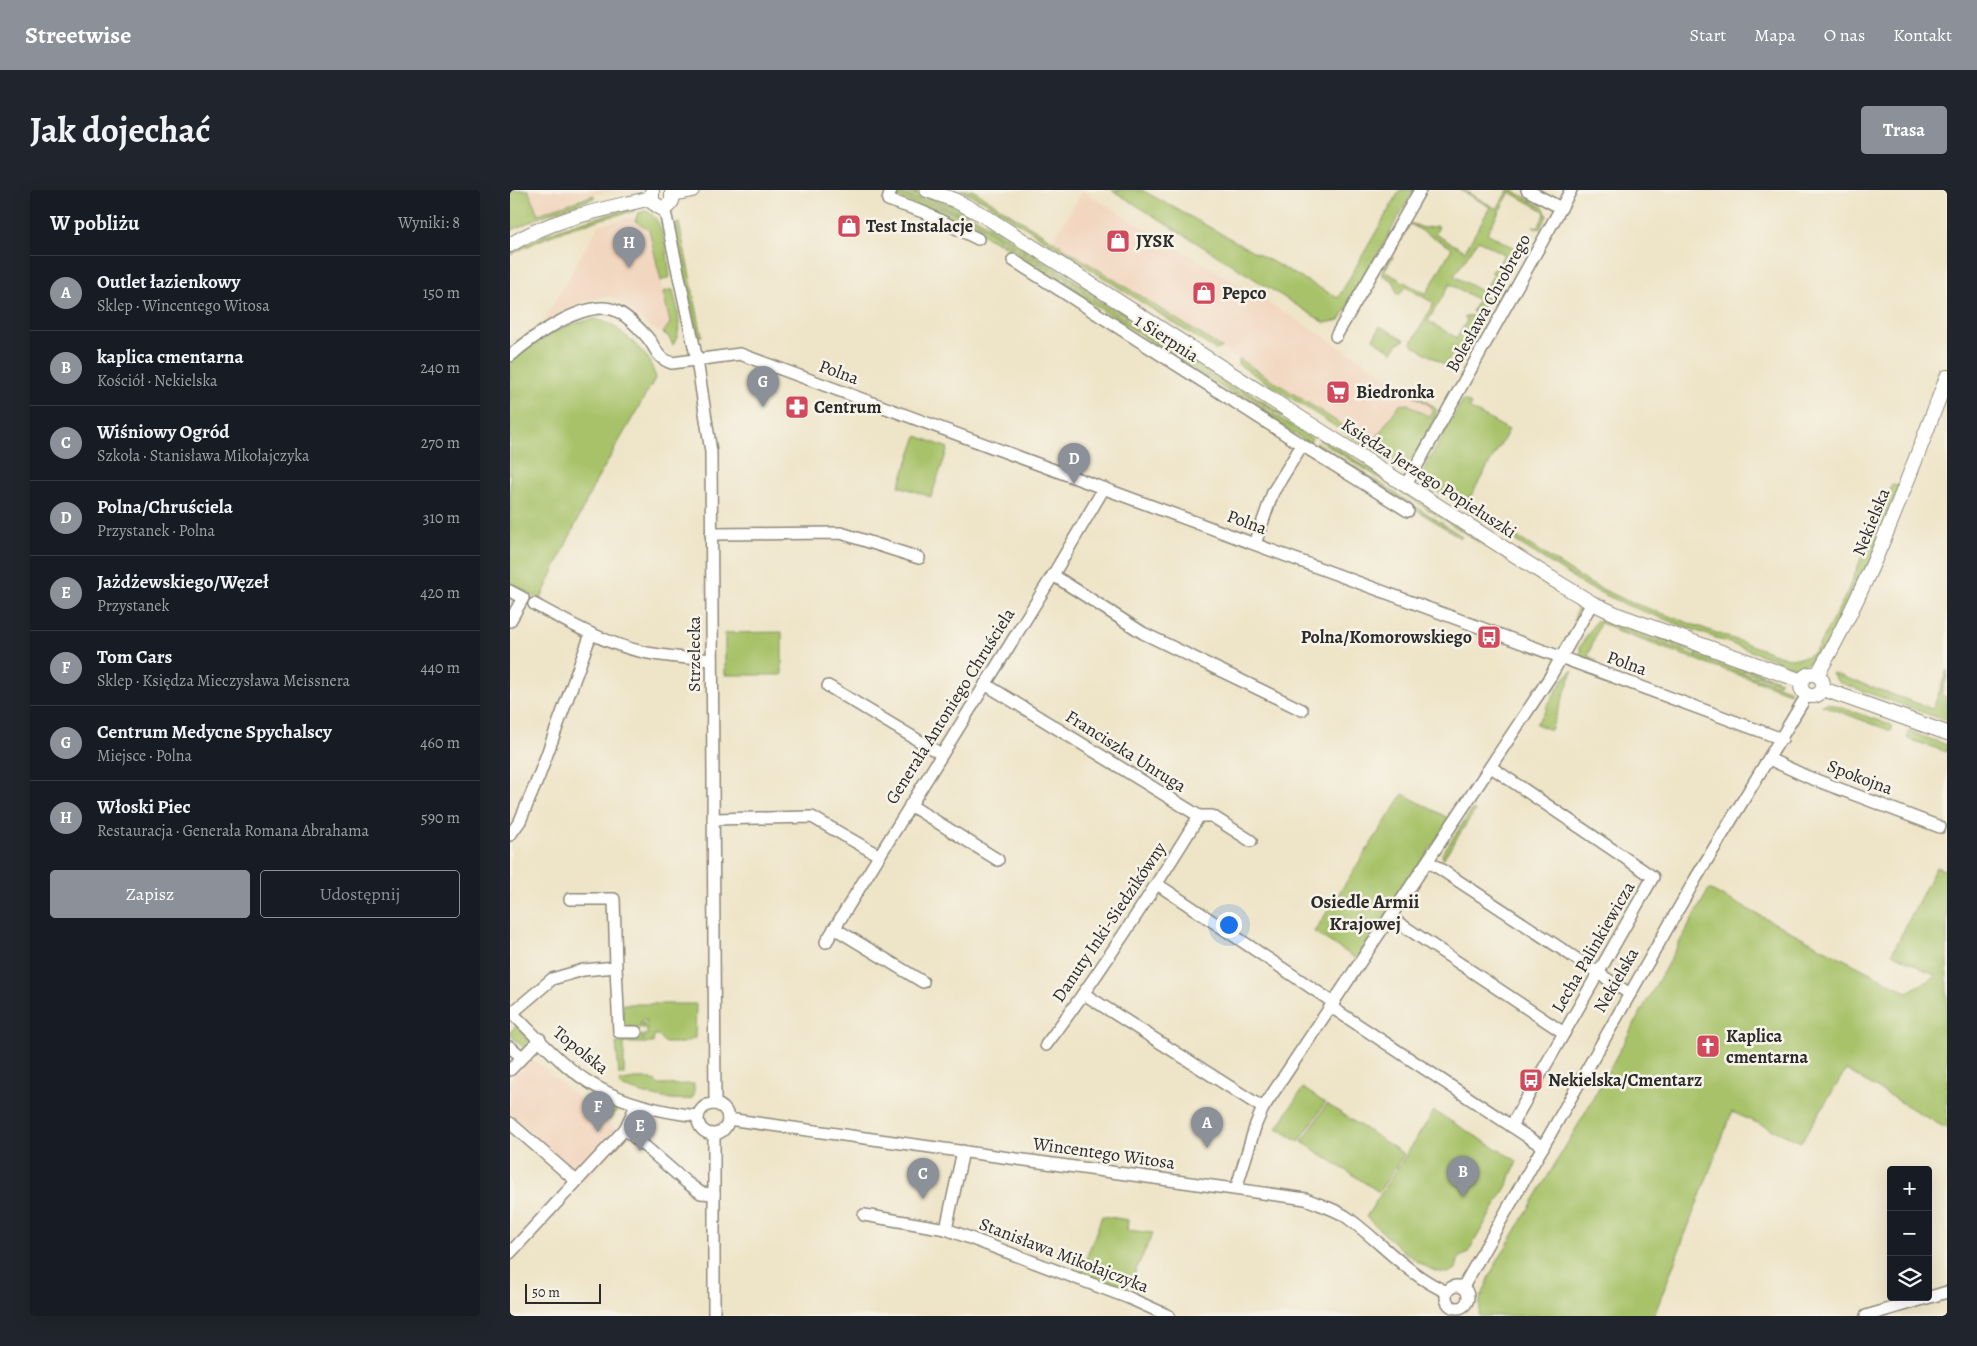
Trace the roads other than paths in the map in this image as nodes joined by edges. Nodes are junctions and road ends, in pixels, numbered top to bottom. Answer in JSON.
{"nodes":[{"id":1,"x":692,"y":190,"type":"edge"},
{"id":2,"x":891,"y":190,"type":"edge"},
{"id":3,"x":927,"y":190,"type":"edge"},
{"id":4,"x":1420,"y":190,"type":"edge"},
{"id":5,"x":1527,"y":190,"type":"edge"},
{"id":6,"x":1571,"y":190,"type":"edge"},
{"id":7,"x":673,"y":192,"type":"edge"},
{"id":8,"x":651,"y":194,"type":"edge"},
{"id":9,"x":664,"y":207,"type":"junction"},
{"id":10,"x":1561,"y":208,"type":"junction"},
{"id":11,"x":978,"y":240,"type":"dead end"},
{"id":12,"x":510,"y":245,"type":"edge"},
{"id":13,"x":1013,"y":260,"type":"dead end"},
{"id":14,"x":1336,"y":336,"type":"dead end"},
{"id":15,"x":510,"y":356,"type":"edge"},
{"id":16,"x":698,"y":360,"type":"junction"},
{"id":17,"x":1947,"y":377,"type":"edge"},
{"id":18,"x":1302,"y":445,"type":"junction"},
{"id":19,"x":1406,"y":485,"type":"junction"},
{"id":20,"x":1104,"y":488,"type":"junction"},
{"id":21,"x":1408,"y":511,"type":"dead end"},
{"id":22,"x":711,"y":534,"type":"junction"},
{"id":23,"x":1255,"y":544,"type":"junction"},
{"id":24,"x":919,"y":558,"type":"dead end"},
{"id":25,"x":1053,"y":575,"type":"junction"},
{"id":26,"x":510,"y":591,"type":"edge"},
{"id":27,"x":1592,"y":602,"type":"junction"},
{"id":28,"x":534,"y":604,"type":"dead end"},
{"id":29,"x":510,"y":621,"type":"edge"},
{"id":30,"x":591,"y":634,"type":"junction"},
{"id":31,"x":1562,"y":658,"type":"junction"},
{"id":32,"x":712,"y":660,"type":"junction"},
{"id":33,"x":1817,"y":675,"type":"junction"},
{"id":34,"x":1802,"y":681,"type":"junction"},
{"id":35,"x":984,"y":684,"type":"junction"},
{"id":36,"x":828,"y":686,"type":"dead end"},
{"id":37,"x":1823,"y":689,"type":"junction"},
{"id":38,"x":1807,"y":695,"type":"junction"},
{"id":39,"x":1302,"y":710,"type":"dead end"},
{"id":40,"x":1947,"y":733,"type":"edge"},
{"id":41,"x":1782,"y":739,"type":"junction"},
{"id":42,"x":941,"y":754,"type":"junction"},
{"id":43,"x":1769,"y":759,"type":"junction"},
{"id":44,"x":1491,"y":767,"type":"junction"},
{"id":45,"x":910,"y":804,"type":"junction"},
{"id":46,"x":1200,"y":816,"type":"junction"},
{"id":47,"x":713,"y":819,"type":"junction"},
{"id":48,"x":1940,"y":827,"type":"dead end"},
{"id":49,"x":510,"y":835,"type":"edge"},
{"id":50,"x":1251,"y":841,"type":"dead end"},
{"id":51,"x":878,"y":855,"type":"junction"},
{"id":52,"x":998,"y":860,"type":"dead end"},
{"id":53,"x":1428,"y":861,"type":"junction"},
{"id":54,"x":1157,"y":884,"type":"junction"},
{"id":55,"x":570,"y":899,"type":"dead end"},
{"id":56,"x":1390,"y":917,"type":"junction"},
{"id":57,"x":834,"y":928,"type":"junction"},
{"id":58,"x":826,"y":942,"type":"dead end"},
{"id":59,"x":616,"y":967,"type":"junction"},
{"id":60,"x":1598,"y":974,"type":"junction"},
{"id":61,"x":922,"y":982,"type":"dead end"},
{"id":62,"x":1084,"y":994,"type":"junction"},
{"id":63,"x":1630,"y":994,"type":"junction"},
{"id":64,"x":1333,"y":1005,"type":"junction"},
{"id":65,"x":511,"y":1012,"type":"edge"},
{"id":66,"x":636,"y":1032,"type":"dead end"},
{"id":67,"x":1564,"y":1034,"type":"junction"},
{"id":68,"x":540,"y":1039,"type":"junction"},
{"id":69,"x":1046,"y":1045,"type":"dead end"},
{"id":70,"x":510,"y":1047,"type":"edge"},
{"id":71,"x":522,"y":1057,"type":"junction"},
{"id":72,"x":510,"y":1070,"type":"edge"},
{"id":73,"x":636,"y":1104,"type":"junction"},
{"id":74,"x":714,"y":1104,"type":"junction"},
{"id":75,"x":1263,"y":1108,"type":"junction"},
{"id":76,"x":698,"y":1116,"type":"junction"},
{"id":77,"x":728,"y":1119,"type":"junction"},
{"id":78,"x":510,"y":1123,"type":"edge"},
{"id":79,"x":1511,"y":1126,"type":"junction"},
{"id":80,"x":625,"y":1129,"type":"junction"},
{"id":81,"x":714,"y":1135,"type":"junction"},
{"id":82,"x":1543,"y":1147,"type":"junction"},
{"id":83,"x":962,"y":1151,"type":"junction"},
{"id":84,"x":575,"y":1180,"type":"junction"},
{"id":85,"x":1236,"y":1189,"type":"junction"},
{"id":86,"x":714,"y":1194,"type":"junction"},
{"id":87,"x":864,"y":1215,"type":"dead end"},
{"id":88,"x":946,"y":1229,"type":"junction"},
{"id":89,"x":510,"y":1254,"type":"edge"},
{"id":90,"x":1464,"y":1288,"type":"junction"},
{"id":91,"x":1447,"y":1292,"type":"junction"},
{"id":92,"x":1947,"y":1292,"type":"edge"},
{"id":93,"x":1461,"y":1312,"type":"edge"},
{"id":94,"x":714,"y":1316,"type":"edge"},
{"id":95,"x":1169,"y":1316,"type":"edge"},
{"id":96,"x":1866,"y":1316,"type":"edge"}],
"edges":[{"from":1,"to":7,"type":"street"},
{"from":2,"to":11,"type":"street"},
{"from":3,"to":19,"type":"street","name":"Księdza Jerzego Popiełuszki"},
{"from":4,"to":14,"type":"street"},
{"from":5,"to":10,"type":"street"},
{"from":6,"to":10,"type":"street","name":"Bolesława Chrobrego"},
{"from":7,"to":9,"type":"street"},
{"from":8,"to":9,"type":"street"},
{"from":8,"to":12,"type":"street"},
{"from":9,"to":16,"type":"street","name":"Strzelecka"},
{"from":10,"to":19,"type":"street","name":"Bolesława Chrobrego"},
{"from":13,"to":18,"type":"street","name":"1 Sierpnia"},
{"from":15,"to":16,"type":"street","name":"Polna"},
{"from":16,"to":20,"type":"street","name":"Polna"},
{"from":16,"to":22,"type":"street","name":"Strzelecka"},
{"from":17,"to":33,"type":"street","name":"Nekielska"},
{"from":18,"to":21,"type":"street","name":"1 Sierpnia"},
{"from":18,"to":23,"type":"street"},
{"from":19,"to":27,"type":"street","name":"Księdza Jerzego Popiełuszki"},
{"from":20,"to":23,"type":"street","name":"Polna"},
{"from":20,"to":25,"type":"street","name":"Generała Antoniego Chruściela"},
{"from":22,"to":24,"type":"street"},
{"from":22,"to":32,"type":"street","name":"Strzelecka"},
{"from":23,"to":31,"type":"street","name":"Polna"},
{"from":25,"to":35,"type":"street","name":"Generała Antoniego Chruściela"},
{"from":25,"to":39,"type":"street"},
{"from":26,"to":29,"type":"street"},
{"from":27,"to":31,"type":"street"},
{"from":27,"to":34,"type":"street","name":"Księdza Jerzego Popiełuszki"},
{"from":28,"to":30,"type":"street"},
{"from":30,"to":32,"type":"street"},
{"from":30,"to":49,"type":"street"},
{"from":31,"to":41,"type":"street","name":"Polna"},
{"from":31,"to":44,"type":"street"},
{"from":32,"to":47,"type":"street","name":"Strzelecka"},
{"from":33,"to":34,"type":"street"},
{"from":33,"to":37,"type":"street"},
{"from":34,"to":38,"type":"street"},
{"from":35,"to":42,"type":"street","name":"Generała Antoniego Chruściela"},
{"from":35,"to":46,"type":"street","name":"Franciszka Unruga"},
{"from":36,"to":42,"type":"street"},
{"from":37,"to":38,"type":"street"},
{"from":37,"to":40,"type":"street"},
{"from":38,"to":41,"type":"street","name":"Nekielska"},
{"from":41,"to":43,"type":"street","name":"Nekielska"},
{"from":42,"to":45,"type":"street","name":"Generała Antoniego Chruściela"},
{"from":43,"to":48,"type":"street","name":"Spokojna"},
{"from":43,"to":63,"type":"street","name":"Nekielska"},
{"from":44,"to":53,"type":"street"},
{"from":44,"to":60,"type":"street","name":"Lecha Palinkiewicza"},
{"from":45,"to":51,"type":"street","name":"Generała Antoniego Chruściela"},
{"from":45,"to":52,"type":"street"},
{"from":46,"to":50,"type":"street","name":"Franciszka Unruga"},
{"from":46,"to":54,"type":"street","name":"Danuty Inki-Siedzikówny"},
{"from":47,"to":51,"type":"street"},
{"from":47,"to":74,"type":"street","name":"Strzelecka"},
{"from":51,"to":57,"type":"street","name":"Generała Antoniego Chruściela"},
{"from":53,"to":56,"type":"street"},
{"from":53,"to":60,"type":"street"},
{"from":54,"to":62,"type":"street","name":"Danuty Inki-Siedzikówny"},
{"from":54,"to":64,"type":"street"},
{"from":55,"to":59,"type":"street"},
{"from":56,"to":64,"type":"street"},
{"from":56,"to":67,"type":"street"},
{"from":57,"to":58,"type":"street","name":"Generała Antoniego Chruściela"},
{"from":57,"to":61,"type":"street"},
{"from":59,"to":65,"type":"street"},
{"from":59,"to":66,"type":"street"},
{"from":60,"to":63,"type":"street"},
{"from":60,"to":67,"type":"street","name":"Lecha Palinkiewicza"},
{"from":62,"to":69,"type":"street","name":"Danuty Inki-Siedzikówny"},
{"from":62,"to":75,"type":"street"},
{"from":63,"to":82,"type":"street","name":"Nekielska"},
{"from":64,"to":75,"type":"street"},
{"from":64,"to":79,"type":"street"},
{"from":65,"to":68,"type":"street","name":"Topolska"},
{"from":67,"to":79,"type":"street","name":"Lecha Palinkiewicza"},
{"from":68,"to":71,"type":"street"},
{"from":68,"to":73,"type":"street","name":"Topolska"},
{"from":70,"to":71,"type":"street"},
{"from":71,"to":72,"type":"street"},
{"from":73,"to":76,"type":"street","name":"Topolska"},
{"from":73,"to":80,"type":"street"},
{"from":74,"to":76,"type":"street"},
{"from":74,"to":77,"type":"street"},
{"from":75,"to":85,"type":"street"},
{"from":76,"to":81,"type":"street"},
{"from":77,"to":81,"type":"street"},
{"from":77,"to":83,"type":"street","name":"Wincentego Witosa"},
{"from":78,"to":84,"type":"street"},
{"from":79,"to":82,"type":"street"},
{"from":80,"to":84,"type":"street"},
{"from":80,"to":86,"type":"street"},
{"from":81,"to":86,"type":"street"},
{"from":82,"to":90,"type":"street","name":"Nekielska"},
{"from":83,"to":85,"type":"street","name":"Wincentego Witosa"},
{"from":83,"to":88,"type":"street"},
{"from":84,"to":89,"type":"street"},
{"from":85,"to":91,"type":"street","name":"Wincentego Witosa"},
{"from":86,"to":94,"type":"street"},
{"from":87,"to":88,"type":"street","name":"Stanisława Mikołajczyka"},
{"from":88,"to":95,"type":"street","name":"Stanisława Mikołajczyka"},
{"from":90,"to":91,"type":"street"},
{"from":90,"to":93,"type":"street"},
{"from":91,"to":93,"type":"street"},
{"from":92,"to":96,"type":"street"}]}
